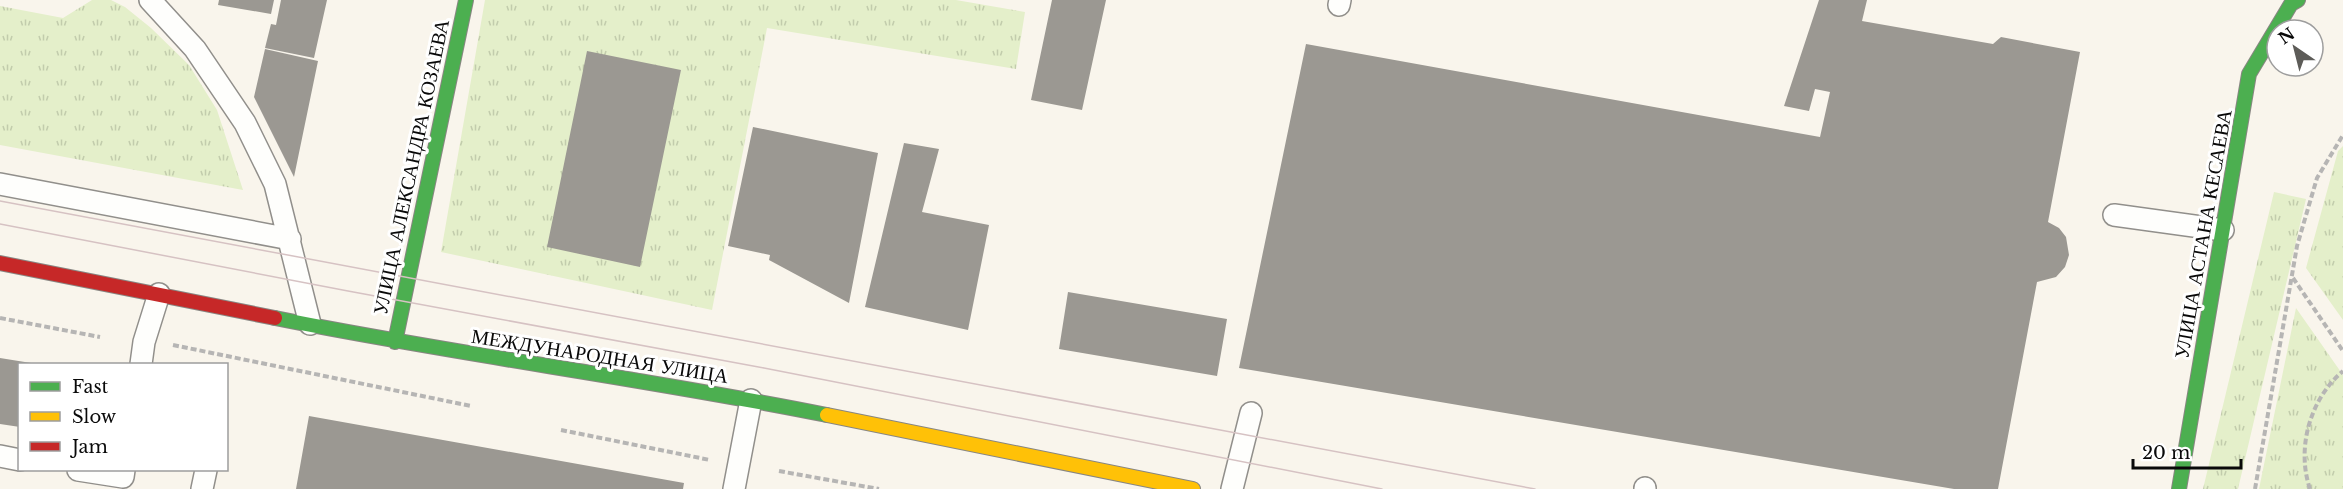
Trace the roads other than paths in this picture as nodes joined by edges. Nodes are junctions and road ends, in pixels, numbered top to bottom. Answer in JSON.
{"nodes":[{"id":1,"x":150,"y":0,"type":"edge"},
{"id":2,"x":466,"y":0,"type":"edge"},
{"id":3,"x":2298,"y":0,"type":"edge"},
{"id":4,"x":0,"y":184,"type":"edge"},
{"id":5,"x":2114,"y":214,"type":"dead end"},
{"id":6,"x":2223,"y":230,"type":"junction"},
{"id":7,"x":290,"y":239,"type":"junction"},
{"id":8,"x":0,"y":263,"type":"edge"},
{"id":9,"x":159,"y":294,"type":"junction"},
{"id":10,"x":310,"y":324,"type":"junction"},
{"id":11,"x":395,"y":342,"type":"junction"},
{"id":12,"x":141,"y":363,"type":"edge"},
{"id":13,"x":751,"y":400,"type":"junction"},
{"id":14,"x":1251,"y":413,"type":"dead end"},
{"id":15,"x":0,"y":456,"type":"edge"},
{"id":16,"x":18,"y":460,"type":"edge"},
{"id":17,"x":84,"y":471,"type":"edge"},
{"id":18,"x":124,"y":471,"type":"edge"},
{"id":19,"x":206,"y":471,"type":"edge"},
{"id":20,"x":202,"y":489,"type":"edge"},
{"id":21,"x":734,"y":489,"type":"edge"},
{"id":22,"x":1193,"y":489,"type":"edge"},
{"id":23,"x":1232,"y":489,"type":"edge"},
{"id":24,"x":2179,"y":489,"type":"edge"}],
"edges":[{"from":1,"to":7,"type":"lane"},
{"from":2,"to":11,"type":"street","name":"УЛИЦА АЛЕКСАНДРА КОЗАЕВА"},
{"from":3,"to":6,"type":"street","name":"УЛИЦА АСТАНА КЕСАЕВА"},
{"from":4,"to":7,"type":"lane"},
{"from":5,"to":6,"type":"lane"},
{"from":6,"to":24,"type":"street","name":"УЛИЦА АСТАНА КЕСАЕВА"},
{"from":7,"to":10,"type":"lane"},
{"from":8,"to":9,"type":"street","name":"МЕЖДУНАРОДНАЯ УЛИЦА"},
{"from":9,"to":10,"type":"street","name":"МЕЖДУНАРОДНАЯ УЛИЦА"},
{"from":9,"to":12,"type":"lane"},
{"from":10,"to":11,"type":"street","name":"МЕЖДУНАРОДНАЯ УЛИЦА"},
{"from":11,"to":13,"type":"street","name":"МЕЖДУНАРОДНАЯ УЛИЦА"},
{"from":13,"to":21,"type":"lane"},
{"from":13,"to":22,"type":"street","name":"МЕЖДУНАРОДНАЯ УЛИЦА"},
{"from":14,"to":23,"type":"lane"},
{"from":15,"to":16,"type":"lane"},
{"from":17,"to":18,"type":"lane"},
{"from":19,"to":20,"type":"lane"}]}
